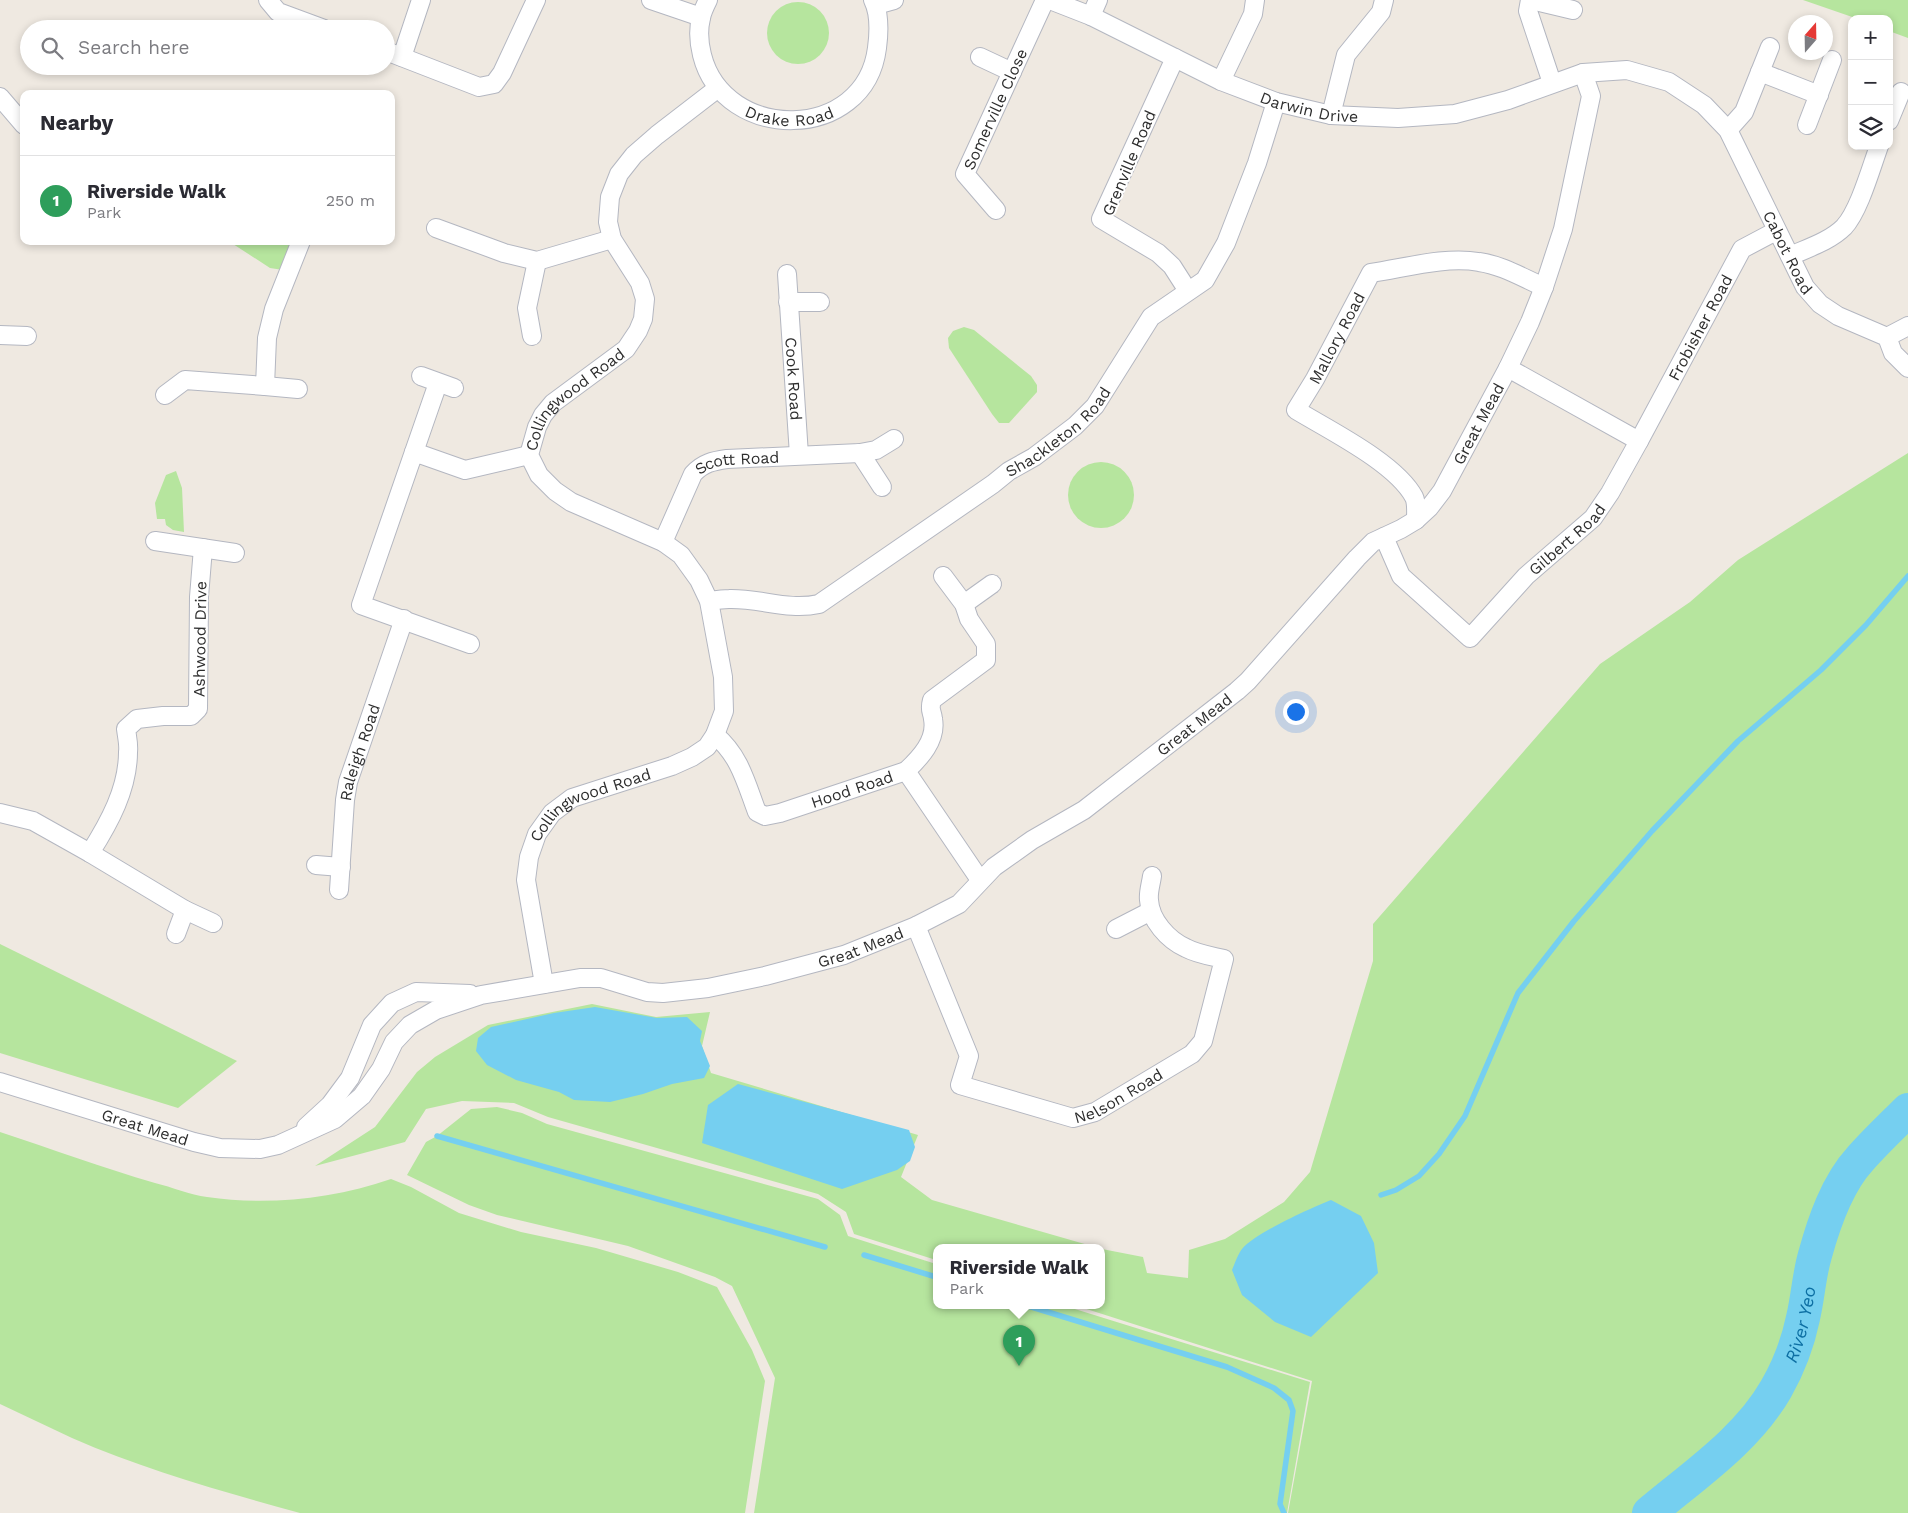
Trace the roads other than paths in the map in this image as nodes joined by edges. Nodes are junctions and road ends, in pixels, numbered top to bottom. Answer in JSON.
{"nodes":[{"id":1,"x":268,"y":0,"type":"edge"},
{"id":2,"x":421,"y":0,"type":"edge"},
{"id":3,"x":536,"y":0,"type":"edge"},
{"id":4,"x":651,"y":0,"type":"edge"},
{"id":5,"x":708,"y":0,"type":"edge"},
{"id":6,"x":894,"y":0,"type":"edge"},
{"id":7,"x":1045,"y":0,"type":"edge"},
{"id":8,"x":1050,"y":0,"type":"edge"},
{"id":9,"x":1255,"y":0,"type":"edge"},
{"id":10,"x":1384,"y":0,"type":"edge"},
{"id":11,"x":1530,"y":0,"type":"edge"},
{"id":12,"x":874,"y":3,"type":"edge"},
{"id":13,"x":1094,"y":8,"type":"edge"},
{"id":14,"x":1573,"y":10,"type":"dead end"},
{"id":15,"x":701,"y":18,"type":"junction"},
{"id":16,"x":300,"y":20,"type":"edge"},
{"id":17,"x":1770,"y":47,"type":"dead end"},
{"id":18,"x":395,"y":52,"type":"edge"},
{"id":19,"x":395,"y":54,"type":"edge"},
{"id":20,"x":980,"y":57,"type":"dead end"},
{"id":21,"x":1175,"y":58,"type":"junction"},
{"id":22,"x":1832,"y":60,"type":"dead end"},
{"id":23,"x":1012,"y":72,"type":"junction"},
{"id":24,"x":1760,"y":72,"type":"junction"},
{"id":25,"x":1583,"y":73,"type":"junction"},
{"id":26,"x":1221,"y":81,"type":"junction"},
{"id":27,"x":1552,"y":83,"type":"junction"},
{"id":28,"x":718,"y":88,"type":"junction"},
{"id":29,"x":1900,"y":92,"type":"dead end"},
{"id":30,"x":1819,"y":95,"type":"junction"},
{"id":31,"x":1,"y":99,"type":"edge"},
{"id":32,"x":1276,"y":102,"type":"junction"},
{"id":33,"x":1893,"y":110,"type":"edge"},
{"id":34,"x":1331,"y":115,"type":"junction"},
{"id":35,"x":20,"y":120,"type":"edge"},
{"id":36,"x":1807,"y":124,"type":"dead end"},
{"id":37,"x":1728,"y":130,"type":"junction"},
{"id":38,"x":1878,"y":150,"type":"edge"},
{"id":39,"x":996,"y":210,"type":"dead end"},
{"id":40,"x":436,"y":228,"type":"dead end"},
{"id":41,"x":1776,"y":231,"type":"junction"},
{"id":42,"x":612,"y":240,"type":"junction"},
{"id":43,"x":299,"y":245,"type":"edge"},
{"id":44,"x":1790,"y":256,"type":"junction"},
{"id":45,"x":537,"y":260,"type":"junction"},
{"id":46,"x":787,"y":274,"type":"dead end"},
{"id":47,"x":1544,"y":287,"type":"junction"},
{"id":48,"x":1188,"y":291,"type":"junction"},
{"id":49,"x":788,"y":302,"type":"junction"},
{"id":50,"x":820,"y":302,"type":"dead end"},
{"id":51,"x":1908,"y":326,"type":"edge"},
{"id":52,"x":0,"y":335,"type":"edge"},
{"id":53,"x":27,"y":336,"type":"dead end"},
{"id":54,"x":532,"y":336,"type":"dead end"},
{"id":55,"x":1887,"y":337,"type":"junction"},
{"id":56,"x":1508,"y":368,"type":"junction"},
{"id":57,"x":1908,"y":368,"type":"edge"},
{"id":58,"x":421,"y":376,"type":"dead end"},
{"id":59,"x":265,"y":386,"type":"junction"},
{"id":60,"x":298,"y":389,"type":"dead end"},
{"id":61,"x":165,"y":395,"type":"dead end"},
{"id":62,"x":894,"y":439,"type":"dead end"},
{"id":63,"x":1639,"y":441,"type":"junction"},
{"id":64,"x":414,"y":452,"type":"junction"},
{"id":65,"x":860,"y":453,"type":"junction"},
{"id":66,"x":529,"y":455,"type":"junction"},
{"id":67,"x":799,"y":455,"type":"junction"},
{"id":68,"x":882,"y":487,"type":"dead end"},
{"id":69,"x":1416,"y":520,"type":"junction"},
{"id":70,"x":1384,"y":537,"type":"junction"},
{"id":71,"x":154,"y":541,"type":"dead end"},
{"id":72,"x":663,"y":542,"type":"junction"},
{"id":73,"x":203,"y":548,"type":"junction"},
{"id":74,"x":235,"y":553,"type":"dead end"},
{"id":75,"x":943,"y":576,"type":"dead end"},
{"id":76,"x":992,"y":584,"type":"dead end"},
{"id":77,"x":709,"y":601,"type":"junction"},
{"id":78,"x":964,"y":604,"type":"junction"},
{"id":79,"x":404,"y":619,"type":"junction"},
{"id":80,"x":470,"y":644,"type":"dead end"},
{"id":81,"x":715,"y":735,"type":"junction"},
{"id":82,"x":906,"y":771,"type":"junction"},
{"id":83,"x":0,"y":813,"type":"edge"},
{"id":84,"x":90,"y":853,"type":"junction"},
{"id":85,"x":316,"y":865,"type":"dead end"},
{"id":86,"x":341,"y":867,"type":"junction"},
{"id":87,"x":1152,"y":876,"type":"dead end"},
{"id":88,"x":980,"y":880,"type":"junction"},
{"id":89,"x":339,"y":890,"type":"dead end"},
{"id":90,"x":185,"y":910,"type":"junction"},
{"id":91,"x":1151,"y":911,"type":"junction"},
{"id":92,"x":213,"y":923,"type":"dead end"},
{"id":93,"x":916,"y":926,"type":"junction"},
{"id":94,"x":1116,"y":929,"type":"dead end"},
{"id":95,"x":176,"y":934,"type":"dead end"},
{"id":96,"x":544,"y":984,"type":"junction"},
{"id":97,"x":481,"y":995,"type":"junction"},
{"id":98,"x":0,"y":1082,"type":"edge"},
{"id":99,"x":294,"y":1138,"type":"junction"}],
"edges":[{"from":1,"to":16,"type":"street"},
{"from":2,"to":18,"type":"street"},
{"from":3,"to":19,"type":"street"},
{"from":4,"to":15,"type":"street"},
{"from":5,"to":15,"type":"street","name":"Drake Road"},
{"from":6,"to":12,"type":"street"},
{"from":7,"to":23,"type":"street","name":"Somerville Close"},
{"from":8,"to":13,"type":"street","name":"Darwin Drive"},
{"from":9,"to":26,"type":"street"},
{"from":10,"to":34,"type":"street"},
{"from":11,"to":14,"type":"street"},
{"from":11,"to":27,"type":"street"},
{"from":12,"to":28,"type":"street","name":"Drake Road"},
{"from":13,"to":21,"type":"street","name":"Darwin Drive"},
{"from":15,"to":28,"type":"street","name":"Drake Road"},
{"from":17,"to":24,"type":"street"},
{"from":20,"to":23,"type":"street"},
{"from":21,"to":26,"type":"street","name":"Darwin Drive"},
{"from":21,"to":48,"type":"street","name":"Grenville Road"},
{"from":22,"to":30,"type":"street"},
{"from":23,"to":39,"type":"street","name":"Somerville Close"},
{"from":24,"to":30,"type":"street"},
{"from":24,"to":37,"type":"street"},
{"from":25,"to":27,"type":"street","name":"Darwin Drive"},
{"from":25,"to":37,"type":"street","name":"Cabot Road"},
{"from":25,"to":47,"type":"street","name":"Great Mead"},
{"from":26,"to":32,"type":"street","name":"Darwin Drive"},
{"from":27,"to":34,"type":"street","name":"Darwin Drive"},
{"from":28,"to":42,"type":"street","name":"Collingwood Road"},
{"from":29,"to":33,"type":"street"},
{"from":30,"to":36,"type":"street"},
{"from":31,"to":35,"type":"street"},
{"from":32,"to":34,"type":"street","name":"Darwin Drive"},
{"from":32,"to":48,"type":"street","name":"Shackleton Road"},
{"from":37,"to":41,"type":"street","name":"Cabot Road"},
{"from":38,"to":44,"type":"street"},
{"from":40,"to":45,"type":"street"},
{"from":41,"to":44,"type":"street","name":"Cabot Road"},
{"from":41,"to":63,"type":"street","name":"Frobisher Road"},
{"from":42,"to":45,"type":"street"},
{"from":42,"to":66,"type":"street","name":"Collingwood Road"},
{"from":43,"to":59,"type":"street"},
{"from":44,"to":55,"type":"street","name":"Cabot Road"},
{"from":45,"to":54,"type":"street"},
{"from":46,"to":49,"type":"street","name":"Cook Road"},
{"from":47,"to":56,"type":"street","name":"Great Mead"},
{"from":47,"to":69,"type":"street","name":"Mallory Road"},
{"from":48,"to":77,"type":"street","name":"Shackleton Road"},
{"from":49,"to":50,"type":"street"},
{"from":49,"to":67,"type":"street","name":"Cook Road"},
{"from":51,"to":55,"type":"street"},
{"from":52,"to":53,"type":"street"},
{"from":55,"to":57,"type":"street"},
{"from":56,"to":63,"type":"street"},
{"from":56,"to":69,"type":"street","name":"Great Mead"},
{"from":58,"to":64,"type":"street"},
{"from":59,"to":60,"type":"street"},
{"from":59,"to":61,"type":"street"},
{"from":62,"to":65,"type":"street","name":"Scott Road"},
{"from":63,"to":70,"type":"street","name":"Gilbert Road"},
{"from":64,"to":66,"type":"street"},
{"from":64,"to":79,"type":"street"},
{"from":65,"to":67,"type":"street","name":"Scott Road"},
{"from":65,"to":68,"type":"street"},
{"from":66,"to":72,"type":"street","name":"Collingwood Road"},
{"from":67,"to":72,"type":"street","name":"Scott Road"},
{"from":69,"to":70,"type":"street","name":"Great Mead"},
{"from":70,"to":88,"type":"street","name":"Great Mead"},
{"from":71,"to":73,"type":"street"},
{"from":72,"to":77,"type":"street","name":"Collingwood Road"},
{"from":73,"to":74,"type":"street"},
{"from":73,"to":84,"type":"street","name":"Ashwood Drive"},
{"from":75,"to":78,"type":"street"},
{"from":76,"to":78,"type":"street"},
{"from":77,"to":81,"type":"street","name":"Collingwood Road"},
{"from":78,"to":82,"type":"street"},
{"from":79,"to":80,"type":"street"},
{"from":79,"to":86,"type":"street","name":"Raleigh Road"},
{"from":81,"to":82,"type":"street","name":"Hood Road"},
{"from":81,"to":96,"type":"street","name":"Collingwood Road"},
{"from":82,"to":88,"type":"street","name":"Hood Road"},
{"from":83,"to":84,"type":"street"},
{"from":84,"to":90,"type":"street"},
{"from":85,"to":86,"type":"street"},
{"from":86,"to":89,"type":"street","name":"Raleigh Road"},
{"from":87,"to":91,"type":"street"},
{"from":88,"to":93,"type":"street","name":"Great Mead"},
{"from":90,"to":92,"type":"street"},
{"from":90,"to":95,"type":"street"},
{"from":91,"to":93,"type":"street","name":"Nelson Road"},
{"from":91,"to":94,"type":"street"},
{"from":93,"to":96,"type":"street","name":"Great Mead"},
{"from":96,"to":97,"type":"street","name":"Great Mead"},
{"from":97,"to":99,"type":"street","name":"Great Mead"},
{"from":97,"to":99,"type":"street","name":"Great Mead"},
{"from":98,"to":99,"type":"street","name":"Great Mead"}]}
